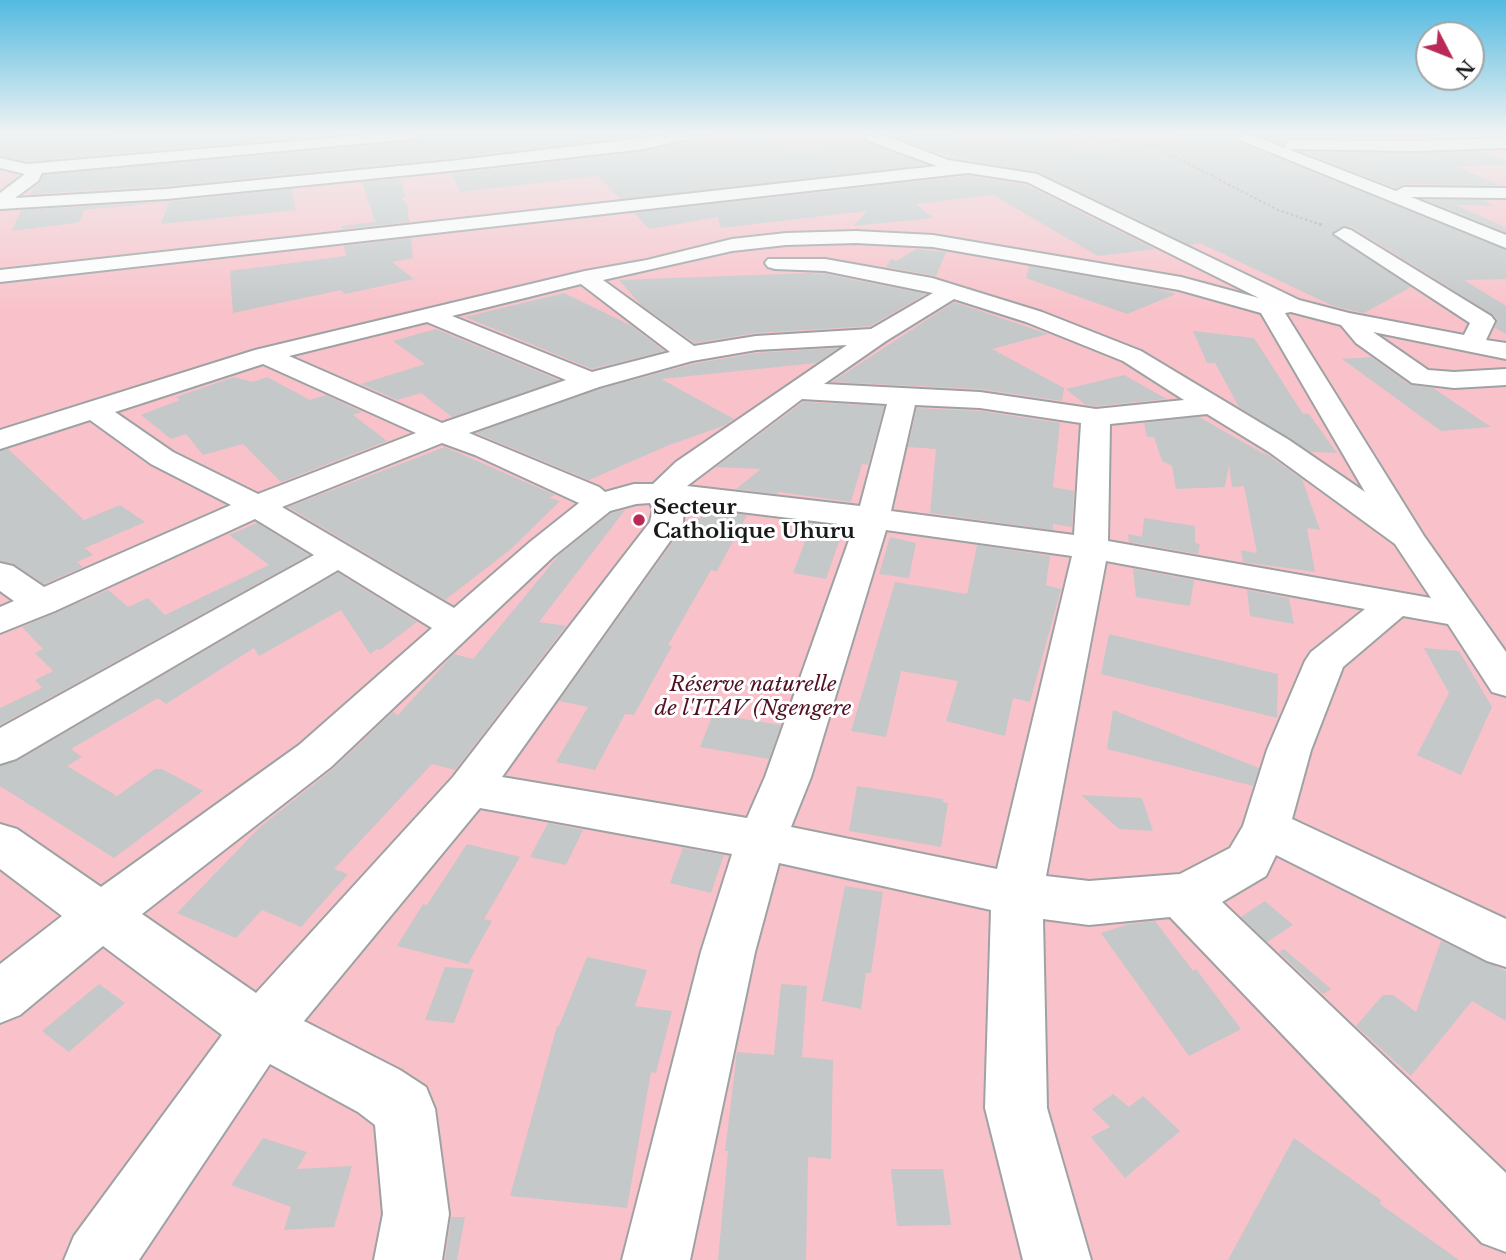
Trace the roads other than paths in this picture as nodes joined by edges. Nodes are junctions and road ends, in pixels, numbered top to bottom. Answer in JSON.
{"nodes":[{"id":1,"x":9,"y":194,"type":"edge"},
{"id":2,"x":115,"y":194,"type":"edge"},
{"id":3,"x":157,"y":194,"type":"edge"},
{"id":4,"x":737,"y":194,"type":"edge"},
{"id":5,"x":1063,"y":194,"type":"edge"},
{"id":6,"x":1389,"y":194,"type":"edge"},
{"id":7,"x":112,"y":198,"type":"junction"},
{"id":8,"x":29,"y":204,"type":"junction"},
{"id":9,"x":5,"y":224,"type":"dead end"},
{"id":10,"x":269,"y":226,"type":"dead end"},
{"id":11,"x":1344,"y":233,"type":"road end"},
{"id":12,"x":1506,"y":243,"type":"edge"},
{"id":13,"x":282,"y":245,"type":"junction"},
{"id":14,"x":647,"y":266,"type":"junction"},
{"id":15,"x":1229,"y":275,"type":"junction"},
{"id":16,"x":0,"y":276,"type":"edge"},
{"id":17,"x":585,"y":277,"type":"junction"},
{"id":18,"x":1181,"y":284,"type":"junction"},
{"id":19,"x":950,"y":292,"type":"junction"},
{"id":20,"x":1280,"y":307,"type":"junction"},
{"id":21,"x":429,"y":315,"type":"junction"},
{"id":22,"x":1348,"y":320,"type":"junction"},
{"id":23,"x":877,"y":336,"type":"junction"},
{"id":24,"x":1472,"y":343,"type":"junction"},
{"id":25,"x":1506,"y":351,"type":"edge"},
{"id":26,"x":690,"y":354,"type":"junction"},
{"id":27,"x":264,"y":355,"type":"junction"},
{"id":28,"x":1506,"y":377,"type":"edge"},
{"id":29,"x":590,"y":381,"type":"junction"},
{"id":30,"x":796,"y":391,"type":"junction"},
{"id":31,"x":903,"y":396,"type":"junction"},
{"id":32,"x":1213,"y":405,"type":"junction"},
{"id":33,"x":94,"y":410,"type":"junction"},
{"id":34,"x":1096,"y":417,"type":"junction"},
{"id":35,"x":441,"y":433,"type":"junction"},
{"id":36,"x":0,"y":440,"type":"edge"},
{"id":37,"x":662,"y":493,"type":"junction"},
{"id":38,"x":599,"y":504,"type":"junction"},
{"id":39,"x":257,"y":506,"type":"junction"},
{"id":40,"x":873,"y":518,"type":"junction"},
{"id":41,"x":1408,"y":537,"type":"junction"},
{"id":42,"x":1091,"y":548,"type":"junction"},
{"id":43,"x":337,"y":556,"type":"junction"},
{"id":44,"x":0,"y":574,"type":"edge"},
{"id":45,"x":42,"y":603,"type":"junction"},
{"id":46,"x":1395,"y":605,"type":"junction"},
{"id":47,"x":1460,"y":615,"type":"junction"},
{"id":48,"x":0,"y":621,"type":"edge"},
{"id":49,"x":457,"y":626,"type":"junction"},
{"id":50,"x":1506,"y":682,"type":"edge"},
{"id":51,"x":0,"y":748,"type":"edge"},
{"id":52,"x":469,"y":789,"type":"junction"},
{"id":53,"x":1266,"y":828,"type":"junction"},
{"id":54,"x":761,"y":840,"type":"junction"},
{"id":55,"x":0,"y":843,"type":"edge"},
{"id":56,"x":1017,"y":894,"type":"junction"},
{"id":57,"x":1181,"y":895,"type":"junction"},
{"id":58,"x":101,"y":916,"type":"junction"},
{"id":59,"x":1506,"y":944,"type":"edge"},
{"id":60,"x":0,"y":997,"type":"edge"},
{"id":61,"x":261,"y":1029,"type":"junction"},
{"id":62,"x":1506,"y":1219,"type":"edge"},
{"id":63,"x":98,"y":1260,"type":"edge"},
{"id":64,"x":408,"y":1260,"type":"edge"},
{"id":65,"x":656,"y":1260,"type":"edge"},
{"id":66,"x":1057,"y":1260,"type":"edge"}],
"edges":[{"from":1,"to":8,"type":"street"},
{"from":2,"to":7,"type":"street"},
{"from":3,"to":7,"type":"street"},
{"from":4,"to":13,"type":"street"},
{"from":5,"to":15,"type":"street"},
{"from":6,"to":12,"type":"street"},
{"from":7,"to":8,"type":"street"},
{"from":8,"to":9,"type":"street"},
{"from":10,"to":13,"type":"street"},
{"from":11,"to":24,"type":"street"},
{"from":13,"to":16,"type":"street"},
{"from":14,"to":17,"type":"street"},
{"from":14,"to":18,"type":"street"},
{"from":14,"to":19,"type":"street"},
{"from":15,"to":18,"type":"street"},
{"from":15,"to":20,"type":"street"},
{"from":17,"to":21,"type":"street"},
{"from":17,"to":26,"type":"street"},
{"from":18,"to":20,"type":"street"},
{"from":19,"to":23,"type":"street"},
{"from":19,"to":32,"type":"street"},
{"from":20,"to":22,"type":"street"},
{"from":20,"to":41,"type":"street"},
{"from":21,"to":27,"type":"street"},
{"from":21,"to":29,"type":"street"},
{"from":22,"to":24,"type":"street"},
{"from":22,"to":28,"type":"street"},
{"from":23,"to":26,"type":"street"},
{"from":23,"to":30,"type":"street"},
{"from":24,"to":25,"type":"street"},
{"from":26,"to":29,"type":"street"},
{"from":27,"to":33,"type":"street"},
{"from":27,"to":35,"type":"street"},
{"from":29,"to":35,"type":"street"},
{"from":30,"to":31,"type":"street"},
{"from":30,"to":37,"type":"street"},
{"from":31,"to":34,"type":"street"},
{"from":31,"to":40,"type":"street"},
{"from":32,"to":34,"type":"street"},
{"from":32,"to":41,"type":"street"},
{"from":33,"to":36,"type":"street"},
{"from":33,"to":39,"type":"street"},
{"from":34,"to":42,"type":"street"},
{"from":35,"to":38,"type":"street"},
{"from":35,"to":39,"type":"street"},
{"from":37,"to":38,"type":"street"},
{"from":37,"to":40,"type":"street"},
{"from":37,"to":52,"type":"street"},
{"from":38,"to":49,"type":"street"},
{"from":39,"to":43,"type":"street"},
{"from":39,"to":45,"type":"street"},
{"from":40,"to":42,"type":"street"},
{"from":40,"to":54,"type":"street"},
{"from":41,"to":47,"type":"street"},
{"from":42,"to":46,"type":"street"},
{"from":42,"to":56,"type":"street"},
{"from":43,"to":49,"type":"street"},
{"from":43,"to":51,"type":"street"},
{"from":44,"to":45,"type":"street"},
{"from":45,"to":48,"type":"street"},
{"from":46,"to":47,"type":"street"},
{"from":46,"to":53,"type":"street"},
{"from":47,"to":50,"type":"street"},
{"from":49,"to":58,"type":"street"},
{"from":52,"to":54,"type":"street"},
{"from":52,"to":61,"type":"street"},
{"from":53,"to":57,"type":"street"},
{"from":53,"to":59,"type":"street"},
{"from":54,"to":56,"type":"street"},
{"from":54,"to":65,"type":"street"},
{"from":55,"to":58,"type":"street"},
{"from":56,"to":57,"type":"street"},
{"from":56,"to":66,"type":"street"},
{"from":57,"to":62,"type":"street"},
{"from":58,"to":60,"type":"street"},
{"from":58,"to":61,"type":"street"},
{"from":61,"to":63,"type":"street"},
{"from":61,"to":64,"type":"street"}]}
